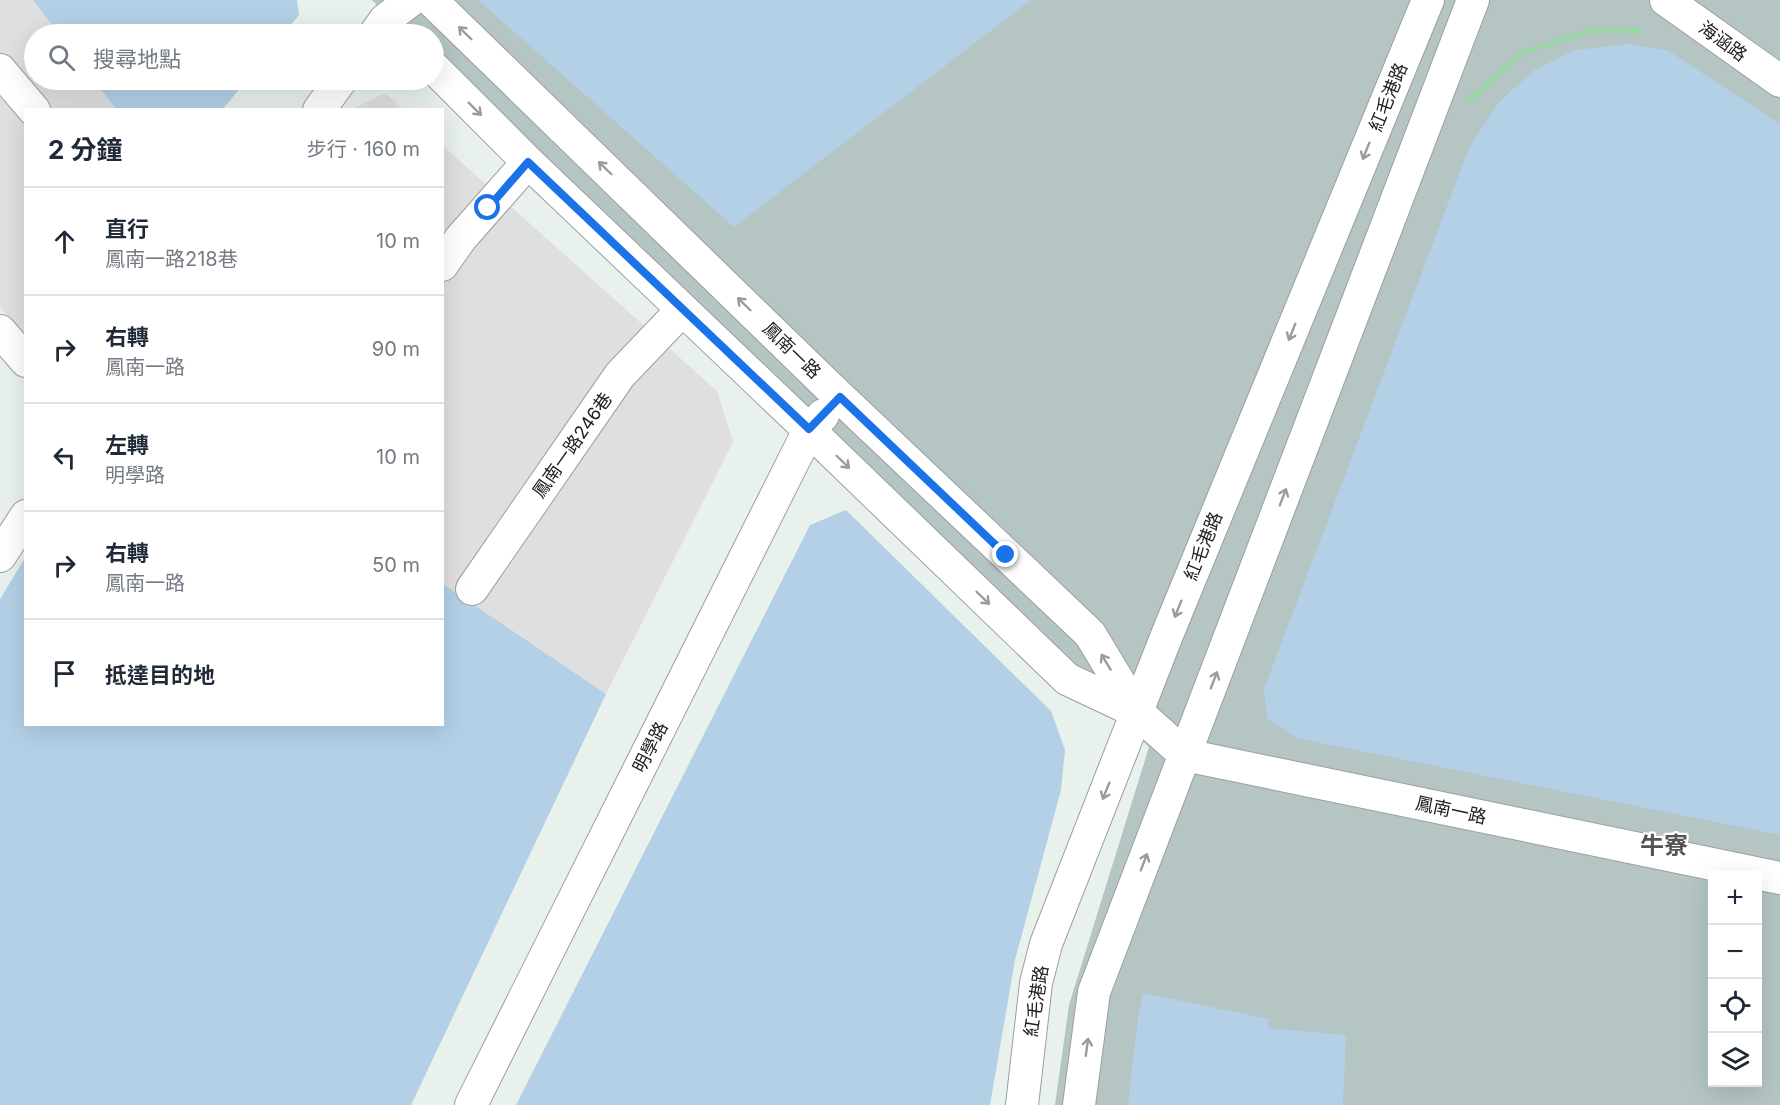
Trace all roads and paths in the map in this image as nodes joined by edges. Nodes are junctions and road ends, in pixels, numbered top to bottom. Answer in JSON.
{"nodes":[{"id":1,"x":411,"y":0,"type":"edge"},
{"id":2,"x":431,"y":0,"type":"edge"},
{"id":3,"x":1428,"y":0,"type":"edge"},
{"id":4,"x":1473,"y":0,"type":"edge"},
{"id":5,"x":1666,"y":0,"type":"edge"},
{"id":6,"x":382,"y":22,"type":"edge"},
{"id":7,"x":1644,"y":31,"type":"dead end"},
{"id":8,"x":0,"y":70,"type":"edge"},
{"id":9,"x":444,"y":78,"type":"edge"},
{"id":10,"x":1780,"y":81,"type":"edge"},
{"id":11,"x":334,"y":90,"type":"edge"},
{"id":12,"x":32,"y":108,"type":"edge"},
{"id":13,"x":320,"y":108,"type":"edge"},
{"id":14,"x":1461,"y":108,"type":"dead end"},
{"id":15,"x":528,"y":162,"type":"junction"},
{"id":16,"x":444,"y":262,"type":"edge"},
{"id":17,"x":682,"y":310,"type":"junction"},
{"id":18,"x":0,"y":331,"type":"edge"},
{"id":19,"x":24,"y":359,"type":"edge"},
{"id":20,"x":840,"y":397,"type":"junction"},
{"id":21,"x":809,"y":429,"type":"junction"},
{"id":22,"x":24,"y":519,"type":"edge"},
{"id":23,"x":0,"y":556,"type":"edge"},
{"id":24,"x":472,"y":589,"type":"dead end"},
{"id":25,"x":1137,"y":712,"type":"junction"},
{"id":26,"x":1185,"y":755,"type":"junction"},
{"id":27,"x":1780,"y":878,"type":"edge"},
{"id":28,"x":471,"y":1105,"type":"edge"},
{"id":29,"x":1022,"y":1105,"type":"edge"},
{"id":30,"x":1078,"y":1105,"type":"edge"}],
"edges":[{"from":1,"to":6,"type":"street"},
{"from":20,"to":2,"type":"street","name":"鳳南一路","one_way":true},
{"from":3,"to":25,"type":"street","name":"紅毛港路","one_way":true},
{"from":26,"to":4,"type":"street","one_way":true},
{"from":5,"to":10,"type":"street","name":"海涵路"},
{"from":7,"to":14,"type":"path"},
{"from":8,"to":12,"type":"street"},
{"from":9,"to":15,"type":"street","name":"鳳南一路","one_way":true},
{"from":11,"to":13,"type":"street"},
{"from":15,"to":16,"type":"street"},
{"from":15,"to":17,"type":"street","name":"鳳南一路"},
{"from":17,"to":21,"type":"street","name":"鳳南一路"},
{"from":17,"to":24,"type":"street","name":"鳳南一路246巷"},
{"from":18,"to":19,"type":"street"},
{"from":20,"to":21,"type":"street","name":"明學路"},
{"from":25,"to":20,"type":"street","name":"鳳南一路","one_way":true},
{"from":21,"to":25,"type":"street","name":"鳳南一路","one_way":true},
{"from":21,"to":28,"type":"street","name":"明學路"},
{"from":22,"to":23,"type":"street"},
{"from":25,"to":26,"type":"street","name":"鳳南一路"},
{"from":25,"to":29,"type":"street","name":"紅毛港路","one_way":true},
{"from":26,"to":27,"type":"street","name":"鳳南一路"},
{"from":30,"to":26,"type":"street","one_way":true}]}
